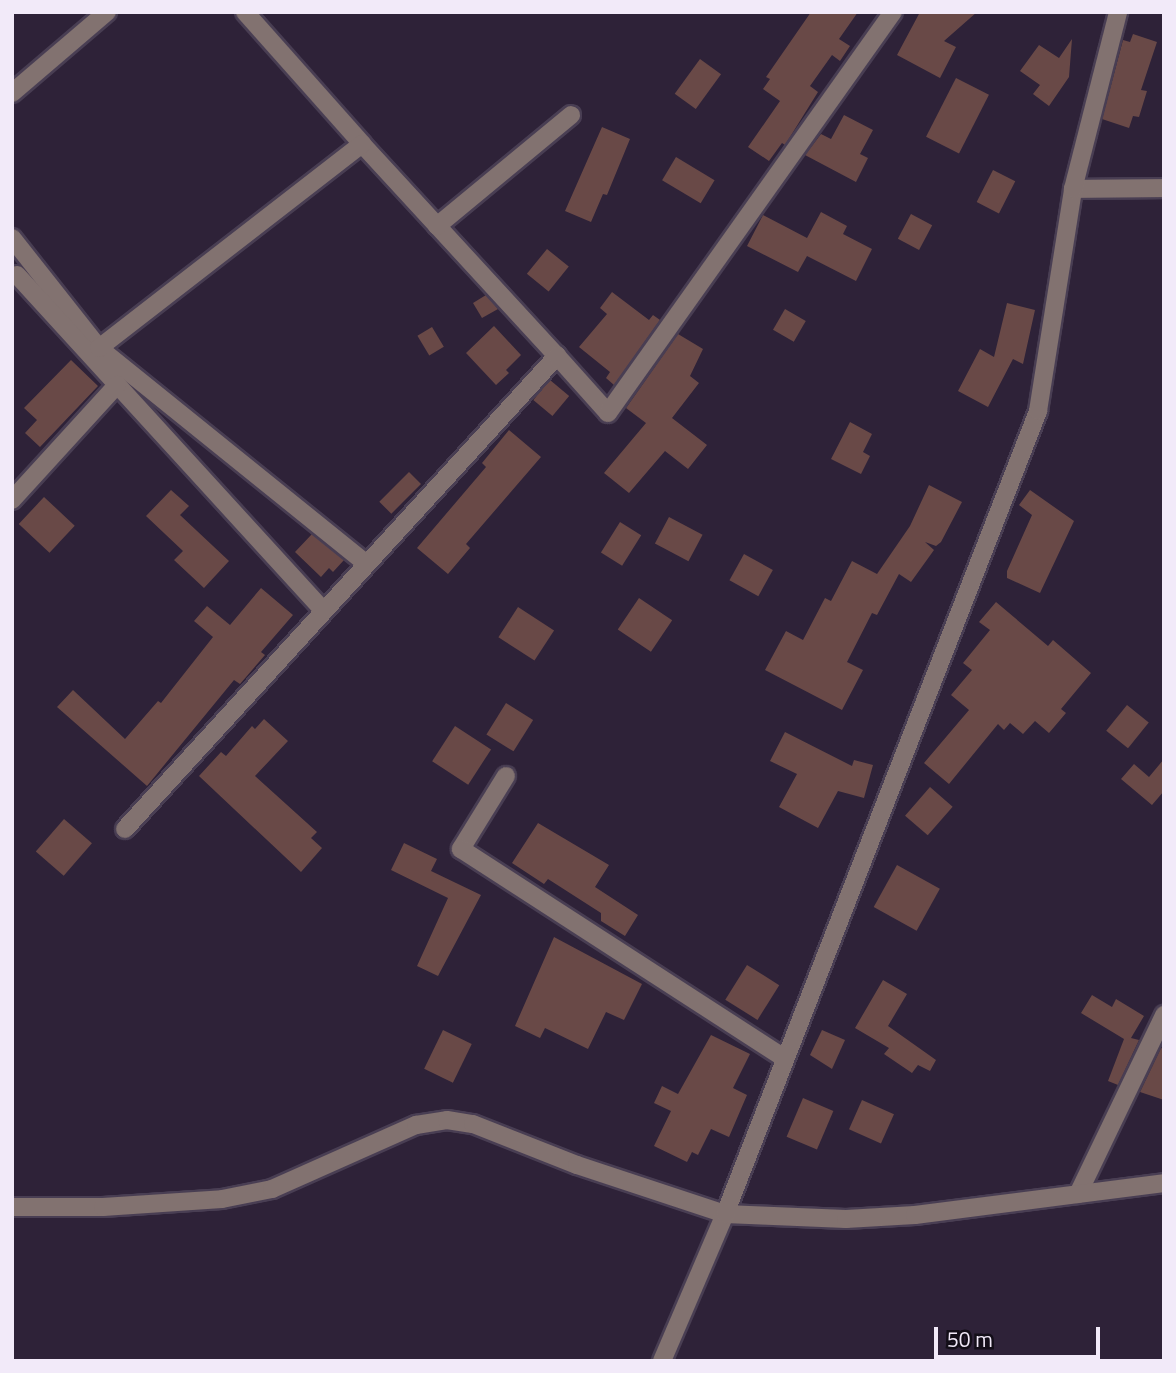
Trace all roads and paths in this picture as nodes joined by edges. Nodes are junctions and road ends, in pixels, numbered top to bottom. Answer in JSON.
{"nodes":[{"id":1,"x":107,"y":12,"type":"edge"},
{"id":2,"x":245,"y":12,"type":"edge"},
{"id":3,"x":893,"y":12,"type":"edge"},
{"id":4,"x":1118,"y":12,"type":"edge"},
{"id":5,"x":12,"y":93,"type":"edge"},
{"id":6,"x":571,"y":115,"type":"dead end"},
{"id":7,"x":362,"y":144,"type":"junction"},
{"id":8,"x":1164,"y":188,"type":"edge"},
{"id":9,"x":1073,"y":189,"type":"junction"},
{"id":10,"x":437,"y":226,"type":"junction"},
{"id":11,"x":12,"y":238,"type":"edge"},
{"id":12,"x":17,"y":275,"type":"dead end"},
{"id":13,"x":99,"y":348,"type":"junction"},
{"id":14,"x":557,"y":356,"type":"junction"},
{"id":15,"x":117,"y":385,"type":"junction"},
{"id":16,"x":12,"y":500,"type":"edge"},
{"id":17,"x":368,"y":564,"type":"junction"},
{"id":18,"x":324,"y":611,"type":"junction"},
{"id":19,"x":506,"y":776,"type":"dead end"},
{"id":20,"x":125,"y":829,"type":"dead end"},
{"id":21,"x":1164,"y":1015,"type":"edge"},
{"id":22,"x":783,"y":1057,"type":"junction"},
{"id":23,"x":1164,"y":1183,"type":"edge"},
{"id":24,"x":1078,"y":1194,"type":"junction"},
{"id":25,"x":12,"y":1207,"type":"edge"},
{"id":26,"x":725,"y":1214,"type":"junction"},
{"id":27,"x":662,"y":1361,"type":"edge"}],
"edges":[{"from":1,"to":5,"type":"street"},
{"from":2,"to":7,"type":"street"},
{"from":3,"to":14,"type":"street"},
{"from":4,"to":9,"type":"street"},
{"from":6,"to":10,"type":"street"},
{"from":7,"to":10,"type":"street"},
{"from":7,"to":13,"type":"street"},
{"from":8,"to":9,"type":"street"},
{"from":9,"to":22,"type":"street"},
{"from":10,"to":14,"type":"street"},
{"from":11,"to":13,"type":"street"},
{"from":12,"to":15,"type":"street"},
{"from":13,"to":17,"type":"street"},
{"from":14,"to":17,"type":"street"},
{"from":15,"to":16,"type":"street"},
{"from":15,"to":18,"type":"street"},
{"from":17,"to":18,"type":"street"},
{"from":18,"to":20,"type":"street"},
{"from":19,"to":22,"type":"street"},
{"from":21,"to":24,"type":"street"},
{"from":22,"to":26,"type":"street"},
{"from":23,"to":24,"type":"street"},
{"from":24,"to":26,"type":"street"},
{"from":25,"to":26,"type":"street"},
{"from":26,"to":27,"type":"street"}]}
